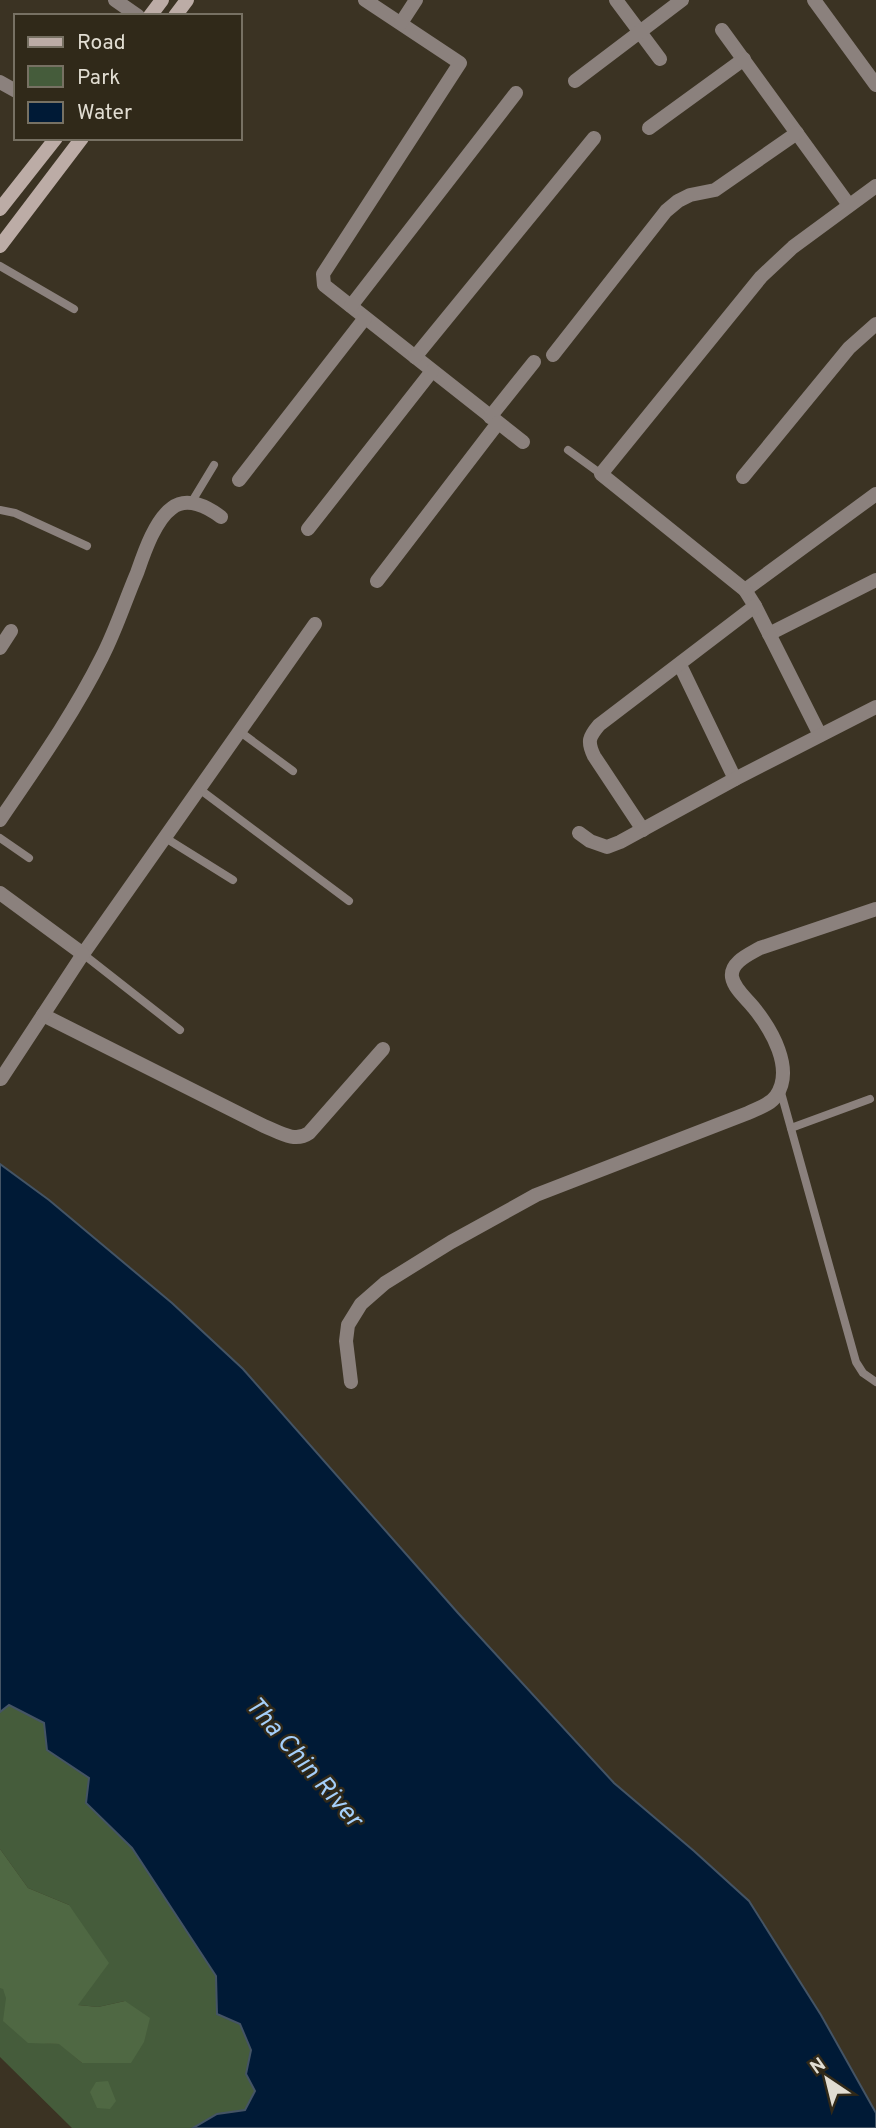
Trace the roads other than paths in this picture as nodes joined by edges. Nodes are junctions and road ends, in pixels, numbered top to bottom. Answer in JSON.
{"nodes":[{"id":1,"x":115,"y":0,"type":"edge"},
{"id":2,"x":365,"y":0,"type":"edge"},
{"id":3,"x":416,"y":0,"type":"edge"},
{"id":4,"x":616,"y":0,"type":"edge"},
{"id":5,"x":682,"y":0,"type":"edge"},
{"id":6,"x":814,"y":0,"type":"edge"},
{"id":7,"x":135,"y":14,"type":"edge"},
{"id":8,"x":401,"y":23,"type":"junction"},
{"id":9,"x":722,"y":30,"type":"dead end"},
{"id":10,"x":640,"y":32,"type":"junction"},
{"id":11,"x":660,"y":59,"type":"dead end"},
{"id":12,"x":744,"y":59,"type":"junction"},
{"id":13,"x":575,"y":81,"type":"dead end"},
{"id":14,"x":876,"y":85,"type":"edge"},
{"id":15,"x":516,"y":93,"type":"dead end"},
{"id":16,"x":649,"y":128,"type":"dead end"},
{"id":17,"x":797,"y":133,"type":"junction"},
{"id":18,"x":594,"y":138,"type":"dead end"},
{"id":19,"x":54,"y":140,"type":"edge"},
{"id":20,"x":80,"y":140,"type":"edge"},
{"id":21,"x":876,"y":186,"type":"edge"},
{"id":22,"x":849,"y":205,"type":"junction"},
{"id":23,"x":0,"y":209,"type":"edge"},
{"id":24,"x":23,"y":215,"type":"junction"},
{"id":25,"x":0,"y":246,"type":"edge"},
{"id":26,"x":0,"y":266,"type":"edge"},
{"id":27,"x":351,"y":306,"type":"junction"},
{"id":28,"x":74,"y":309,"type":"dead end"},
{"id":29,"x":365,"y":318,"type":"junction"},
{"id":30,"x":876,"y":324,"type":"edge"},
{"id":31,"x":553,"y":355,"type":"dead end"},
{"id":32,"x":415,"y":357,"type":"junction"},
{"id":33,"x":534,"y":362,"type":"dead end"},
{"id":34,"x":432,"y":371,"type":"junction"},
{"id":35,"x":494,"y":420,"type":"junction"},
{"id":36,"x":523,"y":442,"type":"dead end"},
{"id":37,"x":568,"y":450,"type":"dead end"},
{"id":38,"x":214,"y":465,"type":"dead end"},
{"id":39,"x":601,"y":474,"type":"junction"},
{"id":40,"x":743,"y":477,"type":"dead end"},
{"id":41,"x":239,"y":480,"type":"dead end"},
{"id":42,"x":876,"y":494,"type":"edge"},
{"id":43,"x":191,"y":503,"type":"junction"},
{"id":44,"x":0,"y":510,"type":"edge"},
{"id":45,"x":221,"y":517,"type":"dead end"},
{"id":46,"x":309,"y":529,"type":"dead end"},
{"id":47,"x":87,"y":546,"type":"dead end"},
{"id":48,"x":876,"y":580,"type":"edge"},
{"id":49,"x":377,"y":581,"type":"dead end"},
{"id":50,"x":745,"y":590,"type":"junction"},
{"id":51,"x":755,"y":606,"type":"junction"},
{"id":52,"x":314,"y":624,"type":"dead end"},
{"id":53,"x":11,"y":631,"type":"dead end"},
{"id":54,"x":769,"y":634,"type":"junction"},
{"id":55,"x":0,"y":648,"type":"edge"},
{"id":56,"x":680,"y":665,"type":"junction"},
{"id":57,"x":876,"y":707,"type":"edge"},
{"id":58,"x":239,"y":731,"type":"junction"},
{"id":59,"x":820,"y":735,"type":"junction"},
{"id":60,"x":293,"y":771,"type":"dead end"},
{"id":61,"x":735,"y":779,"type":"junction"},
{"id":62,"x":198,"y":788,"type":"junction"},
{"id":63,"x":0,"y":820,"type":"edge"},
{"id":64,"x":643,"y":830,"type":"junction"},
{"id":65,"x":579,"y":833,"type":"dead end"},
{"id":66,"x":164,"y":837,"type":"junction"},
{"id":67,"x":0,"y":838,"type":"edge"},
{"id":68,"x":29,"y":858,"type":"dead end"},
{"id":69,"x":233,"y":880,"type":"dead end"},
{"id":70,"x":0,"y":892,"type":"edge"},
{"id":71,"x":349,"y":901,"type":"dead end"},
{"id":72,"x":876,"y":909,"type":"edge"},
{"id":73,"x":83,"y":954,"type":"junction"},
{"id":74,"x":43,"y":1015,"type":"junction"},
{"id":75,"x":180,"y":1030,"type":"dead end"},
{"id":76,"x":383,"y":1049,"type":"dead end"},
{"id":77,"x":1,"y":1079,"type":"edge"},
{"id":78,"x":780,"y":1088,"type":"junction"},
{"id":79,"x":870,"y":1099,"type":"dead end"},
{"id":80,"x":791,"y":1128,"type":"junction"},
{"id":81,"x":351,"y":1382,"type":"dead end"},
{"id":82,"x":876,"y":1382,"type":"edge"}],
"edges":[{"from":1,"to":7,"type":"street"},
{"from":2,"to":8,"type":"street"},
{"from":3,"to":8,"type":"street"},
{"from":4,"to":10,"type":"street"},
{"from":5,"to":10,"type":"street"},
{"from":6,"to":14,"type":"street"},
{"from":8,"to":27,"type":"street"},
{"from":9,"to":12,"type":"street"},
{"from":10,"to":11,"type":"street"},
{"from":10,"to":13,"type":"street"},
{"from":12,"to":16,"type":"street"},
{"from":12,"to":17,"type":"street"},
{"from":15,"to":27,"type":"street"},
{"from":17,"to":22,"type":"street"},
{"from":17,"to":31,"type":"street"},
{"from":18,"to":32,"type":"street"},
{"from":19,"to":23,"type":"main road"},
{"from":20,"to":24,"type":"main road"},
{"from":21,"to":22,"type":"street"},
{"from":22,"to":39,"type":"street"},
{"from":23,"to":24,"type":"street"},
{"from":24,"to":25,"type":"main road"},
{"from":26,"to":28,"type":"lane"},
{"from":27,"to":29,"type":"street"},
{"from":29,"to":32,"type":"street"},
{"from":29,"to":41,"type":"street"},
{"from":30,"to":40,"type":"street"},
{"from":32,"to":34,"type":"street"},
{"from":33,"to":35,"type":"street"},
{"from":34,"to":35,"type":"street"},
{"from":34,"to":46,"type":"street"},
{"from":35,"to":36,"type":"street"},
{"from":35,"to":49,"type":"street"},
{"from":37,"to":39,"type":"lane"},
{"from":38,"to":43,"type":"lane"},
{"from":39,"to":50,"type":"street"},
{"from":42,"to":50,"type":"street"},
{"from":43,"to":45,"type":"street"},
{"from":43,"to":63,"type":"street"},
{"from":44,"to":47,"type":"lane"},
{"from":48,"to":54,"type":"street"},
{"from":50,"to":51,"type":"street"},
{"from":51,"to":54,"type":"street"},
{"from":51,"to":56,"type":"street"},
{"from":52,"to":58,"type":"street"},
{"from":53,"to":55,"type":"street"},
{"from":54,"to":59,"type":"street"},
{"from":56,"to":61,"type":"street"},
{"from":56,"to":64,"type":"street"},
{"from":57,"to":59,"type":"street"},
{"from":58,"to":60,"type":"lane"},
{"from":58,"to":62,"type":"street"},
{"from":59,"to":61,"type":"street"},
{"from":61,"to":64,"type":"street"},
{"from":62,"to":66,"type":"street"},
{"from":62,"to":71,"type":"lane"},
{"from":64,"to":65,"type":"street"},
{"from":66,"to":69,"type":"lane"},
{"from":66,"to":73,"type":"street"},
{"from":67,"to":68,"type":"lane"},
{"from":70,"to":73,"type":"street"},
{"from":72,"to":78,"type":"street"},
{"from":73,"to":74,"type":"street"},
{"from":73,"to":75,"type":"lane"},
{"from":74,"to":76,"type":"street"},
{"from":74,"to":77,"type":"street"},
{"from":78,"to":80,"type":"lane"},
{"from":78,"to":81,"type":"street"},
{"from":79,"to":80,"type":"lane"},
{"from":80,"to":82,"type":"lane"}]}
